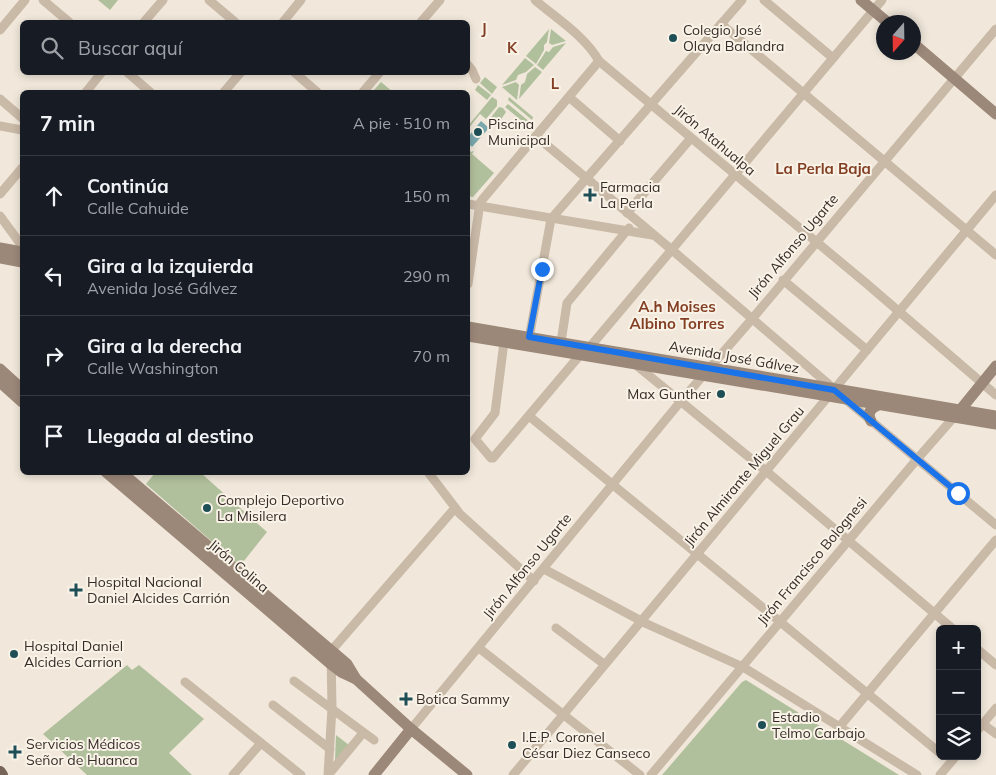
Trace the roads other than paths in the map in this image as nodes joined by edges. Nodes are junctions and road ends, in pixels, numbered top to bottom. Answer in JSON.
{"nodes":[{"id":1,"x":25,"y":0,"type":"edge"},
{"id":2,"x":43,"y":0,"type":"edge"},
{"id":3,"x":163,"y":0,"type":"edge"},
{"id":4,"x":209,"y":0,"type":"edge"},
{"id":5,"x":302,"y":0,"type":"edge"},
{"id":6,"x":440,"y":0,"type":"edge"},
{"id":7,"x":534,"y":0,"type":"edge"},
{"id":8,"x":742,"y":0,"type":"edge"},
{"id":9,"x":764,"y":0,"type":"edge"},
{"id":10,"x":861,"y":0,"type":"edge"},
{"id":11,"x":882,"y":0,"type":"edge"},
{"id":12,"x":873,"y":10,"type":"junction"},
{"id":13,"x":879,"y":15,"type":"edge"},
{"id":14,"x":68,"y":20,"type":"edge"},
{"id":15,"x":146,"y":20,"type":"edge"},
{"id":16,"x":233,"y":20,"type":"edge"},
{"id":17,"x":285,"y":20,"type":"edge"},
{"id":18,"x":423,"y":20,"type":"edge"},
{"id":19,"x":721,"y":24,"type":"junction"},
{"id":20,"x":996,"y":28,"type":"edge"},
{"id":21,"x":0,"y":30,"type":"edge"},
{"id":22,"x":921,"y":50,"type":"edge"},
{"id":23,"x":833,"y":58,"type":"junction"},
{"id":24,"x":600,"y":61,"type":"junction"},
{"id":25,"x":470,"y":68,"type":"edge"},
{"id":26,"x":100,"y":75,"type":"edge"},
{"id":27,"x":130,"y":75,"type":"edge"},
{"id":28,"x":238,"y":75,"type":"edge"},
{"id":29,"x":298,"y":75,"type":"edge"},
{"id":30,"x":378,"y":75,"type":"edge"},
{"id":31,"x":476,"y":79,"type":"dead end"},
{"id":32,"x":954,"y":79,"type":"junction"},
{"id":33,"x":88,"y":90,"type":"edge"},
{"id":34,"x":148,"y":90,"type":"edge"},
{"id":35,"x":226,"y":90,"type":"edge"},
{"id":36,"x":316,"y":90,"type":"edge"},
{"id":37,"x":367,"y":90,"type":"edge"},
{"id":38,"x":804,"y":93,"type":"junction"},
{"id":39,"x":569,"y":97,"type":"junction"},
{"id":40,"x":0,"y":99,"type":"edge"},
{"id":41,"x":651,"y":104,"type":"junction"},
{"id":42,"x":996,"y":114,"type":"edge"},
{"id":43,"x":20,"y":116,"type":"edge"},
{"id":44,"x":0,"y":126,"type":"edge"},
{"id":45,"x":20,"y":130,"type":"edge"},
{"id":46,"x":536,"y":136,"type":"junction"},
{"id":47,"x":692,"y":138,"type":"junction"},
{"id":48,"x":620,"y":141,"type":"junction"},
{"id":49,"x":884,"y":161,"type":"junction"},
{"id":50,"x":20,"y":170,"type":"edge"},
{"id":51,"x":735,"y":174,"type":"junction"},
{"id":52,"x":587,"y":179,"type":"junction"},
{"id":53,"x":0,"y":194,"type":"edge"},
{"id":54,"x":996,"y":195,"type":"edge"},
{"id":55,"x":470,"y":204,"type":"edge"},
{"id":56,"x":480,"y":206,"type":"junction"},
{"id":57,"x":627,"y":213,"type":"junction"},
{"id":58,"x":0,"y":216,"type":"edge"},
{"id":59,"x":551,"y":219,"type":"junction"},
{"id":60,"x":636,"y":221,"type":"junction"},
{"id":61,"x":967,"y":230,"type":"junction"},
{"id":62,"x":626,"y":231,"type":"junction"},
{"id":63,"x":653,"y":235,"type":"junction"},
{"id":64,"x":816,"y":242,"type":"junction"},
{"id":65,"x":20,"y":243,"type":"edge"},
{"id":66,"x":0,"y":248,"type":"edge"},
{"id":67,"x":672,"y":250,"type":"junction"},
{"id":68,"x":20,"y":252,"type":"edge"},
{"id":69,"x":996,"y":255,"type":"edge"},
{"id":70,"x":0,"y":258,"type":"edge"},
{"id":71,"x":20,"y":262,"type":"edge"},
{"id":72,"x":470,"y":271,"type":"edge"},
{"id":73,"x":783,"y":280,"type":"junction"},
{"id":74,"x":898,"y":312,"type":"junction"},
{"id":75,"x":752,"y":320,"type":"junction"},
{"id":76,"x":470,"y":328,"type":"edge"},
{"id":77,"x":470,"y":336,"type":"edge"},
{"id":78,"x":504,"y":342,"type":"junction"},
{"id":79,"x":528,"y":342,"type":"junction"},
{"id":80,"x":561,"y":342,"type":"junction"},
{"id":81,"x":867,"y":350,"type":"junction"},
{"id":82,"x":584,"y":351,"type":"junction"},
{"id":83,"x":635,"y":364,"type":"junction"},
{"id":84,"x":996,"y":366,"type":"edge"},
{"id":85,"x":0,"y":369,"type":"edge"},
{"id":86,"x":706,"y":371,"type":"junction"},
{"id":87,"x":0,"y":382,"type":"edge"},
{"id":88,"x":982,"y":383,"type":"junction"},
{"id":89,"x":20,"y":387,"type":"edge"},
{"id":90,"x":831,"y":393,"type":"junction"},
{"id":91,"x":996,"y":395,"type":"edge"},
{"id":92,"x":845,"y":399,"type":"junction"},
{"id":93,"x":20,"y":400,"type":"edge"},
{"id":94,"x":681,"y":400,"type":"junction"},
{"id":95,"x":878,"y":404,"type":"junction"},
{"id":96,"x":957,"y":413,"type":"junction"},
{"id":97,"x":529,"y":416,"type":"junction"},
{"id":98,"x":996,"y":416,"type":"edge"},
{"id":99,"x":872,"y":421,"type":"junction"},
{"id":100,"x":996,"y":424,"type":"edge"},
{"id":101,"x":918,"y":458,"type":"junction"},
{"id":102,"x":766,"y":471,"type":"junction"},
{"id":103,"x":111,"y":475,"type":"edge"},
{"id":104,"x":123,"y":475,"type":"edge"},
{"id":105,"x":430,"y":475,"type":"edge"},
{"id":106,"x":613,"y":484,"type":"junction"},
{"id":107,"x":131,"y":488,"type":"junction"},
{"id":108,"x":454,"y":508,"type":"junction"},
{"id":109,"x":996,"y":525,"type":"edge"},
{"id":110,"x":996,"y":540,"type":"edge"},
{"id":111,"x":848,"y":541,"type":"junction"},
{"id":112,"x":697,"y":553,"type":"junction"},
{"id":113,"x":544,"y":569,"type":"junction"},
{"id":114,"x":534,"y":581,"type":"junction"},
{"id":115,"x":935,"y":614,"type":"junction"},
{"id":116,"x":642,"y":620,"type":"junction"},
{"id":117,"x":780,"y":622,"type":"junction"},
{"id":118,"x":292,"y":624,"type":"junction"},
{"id":119,"x":948,"y":625,"type":"edge"},
{"id":120,"x":556,"y":628,"type":"dead end"},
{"id":121,"x":479,"y":648,"type":"junction"},
{"id":122,"x":332,"y":651,"type":"junction"},
{"id":123,"x":981,"y":653,"type":"edge"},
{"id":124,"x":604,"y":664,"type":"junction"},
{"id":125,"x":332,"y":665,"type":"junction"},
{"id":126,"x":996,"y":665,"type":"edge"},
{"id":127,"x":743,"y":668,"type":"junction"},
{"id":128,"x":356,"y":679,"type":"junction"},
{"id":129,"x":294,"y":681,"type":"dead end"},
{"id":130,"x":185,"y":682,"type":"dead end"},
{"id":131,"x":867,"y":694,"type":"junction"},
{"id":132,"x":273,"y":705,"type":"dead end"},
{"id":133,"x":332,"y":708,"type":"junction"},
{"id":134,"x":996,"y":708,"type":"edge"},
{"id":135,"x":563,"y":714,"type":"junction"},
{"id":136,"x":840,"y":726,"type":"junction"},
{"id":137,"x":981,"y":726,"type":"edge"},
{"id":138,"x":981,"y":727,"type":"edge"},
{"id":139,"x":411,"y":729,"type":"junction"},
{"id":140,"x":363,"y":733,"type":"junction"},
{"id":141,"x":996,"y":734,"type":"edge"},
{"id":142,"x":374,"y":740,"type":"dead end"},
{"id":143,"x":261,"y":743,"type":"junction"},
{"id":144,"x":330,"y":749,"type":"junction"},
{"id":145,"x":936,"y":750,"type":"edge"},
{"id":146,"x":949,"y":760,"type":"edge"},
{"id":147,"x":0,"y":772,"type":"edge"},
{"id":148,"x":2,"y":775,"type":"edge"},
{"id":149,"x":233,"y":775,"type":"edge"},
{"id":150,"x":301,"y":775,"type":"edge"},
{"id":151,"x":328,"y":775,"type":"edge"},
{"id":152,"x":374,"y":775,"type":"edge"},
{"id":153,"x":467,"y":775,"type":"edge"},
{"id":154,"x":513,"y":775,"type":"edge"},
{"id":155,"x":640,"y":775,"type":"edge"},
{"id":156,"x":651,"y":775,"type":"edge"},
{"id":157,"x":917,"y":775,"type":"edge"},
{"id":158,"x":940,"y":775,"type":"edge"}],
"edges":[{"from":1,"to":21,"type":"street"},
{"from":2,"to":14,"type":"street"},
{"from":3,"to":15,"type":"street"},
{"from":4,"to":16,"type":"street"},
{"from":5,"to":17,"type":"street"},
{"from":6,"to":18,"type":"street"},
{"from":7,"to":24,"type":"street","name":"Jirón Atahualpa"},
{"from":8,"to":19,"type":"street"},
{"from":9,"to":23,"type":"street"},
{"from":10,"to":12,"type":"main road"},
{"from":11,"to":12,"type":"street"},
{"from":12,"to":13,"type":"main road"},
{"from":12,"to":23,"type":"street"},
{"from":19,"to":38,"type":"street"},
{"from":19,"to":41,"type":"street"},
{"from":20,"to":32,"type":"street","name":"Jirón Alfonso Ugarte"},
{"from":22,"to":32,"type":"main road"},
{"from":23,"to":38,"type":"street"},
{"from":24,"to":39,"type":"street"},
{"from":24,"to":41,"type":"street","name":"Jirón Atahualpa"},
{"from":25,"to":31,"type":"street"},
{"from":26,"to":33,"type":"street"},
{"from":27,"to":34,"type":"street"},
{"from":28,"to":35,"type":"street"},
{"from":29,"to":36,"type":"street"},
{"from":30,"to":37,"type":"street"},
{"from":32,"to":42,"type":"main road"},
{"from":32,"to":49,"type":"street","name":"Jirón Alfonso Ugarte"},
{"from":38,"to":49,"type":"street"},
{"from":38,"to":51,"type":"street"},
{"from":39,"to":46,"type":"street"},
{"from":39,"to":48,"type":"street"},
{"from":40,"to":43,"type":"street"},
{"from":41,"to":47,"type":"street","name":"Jirón Atahualpa"},
{"from":41,"to":48,"type":"street"},
{"from":44,"to":45,"type":"street"},
{"from":46,"to":52,"type":"street"},
{"from":46,"to":56,"type":"street"},
{"from":47,"to":51,"type":"street","name":"Jirón Atahualpa"},
{"from":47,"to":57,"type":"street"},
{"from":48,"to":52,"type":"street"},
{"from":49,"to":61,"type":"street"},
{"from":49,"to":64,"type":"street","name":"Jirón Alfonso Ugarte"},
{"from":50,"to":53,"type":"street"},
{"from":51,"to":64,"type":"street","name":"Jirón Atahualpa"},
{"from":51,"to":67,"type":"street"},
{"from":52,"to":57,"type":"street"},
{"from":52,"to":59,"type":"street"},
{"from":54,"to":61,"type":"street","name":"Jirón Almirante Miguel Grau"},
{"from":55,"to":56,"type":"street"},
{"from":56,"to":59,"type":"street"},
{"from":56,"to":72,"type":"street"},
{"from":57,"to":60,"type":"street"},
{"from":58,"to":65,"type":"street"},
{"from":59,"to":62,"type":"street"},
{"from":59,"to":79,"type":"street"},
{"from":60,"to":62,"type":"street"},
{"from":60,"to":63,"type":"street"},
{"from":61,"to":69,"type":"street"},
{"from":61,"to":74,"type":"street","name":"Jirón Almirante Miguel Grau"},
{"from":62,"to":63,"type":"street"},
{"from":62,"to":80,"type":"street"},
{"from":63,"to":67,"type":"street"},
{"from":64,"to":73,"type":"street","name":"Jirón Alfonso Ugarte"},
{"from":64,"to":74,"type":"street","name":"Jirón Atahualpa"},
{"from":66,"to":68,"type":"main road"},
{"from":67,"to":75,"type":"street"},
{"from":67,"to":82,"type":"street"},
{"from":70,"to":71,"type":"main road"},
{"from":73,"to":75,"type":"street","name":"Jirón Alfonso Ugarte"},
{"from":73,"to":81,"type":"street"},
{"from":74,"to":81,"type":"street","name":"Jirón Almirante Miguel Grau"},
{"from":74,"to":88,"type":"street","name":"Jirón Atahualpa"},
{"from":75,"to":86,"type":"street","name":"Jirón Alfonso Ugarte"},
{"from":75,"to":90,"type":"street"},
{"from":76,"to":79,"type":"main road","name":"Avenida José Gálvez"},
{"from":77,"to":78,"type":"main road","name":"Avenida José Gálvez"},
{"from":78,"to":79,"type":"main road","name":"Avenida José Gálvez"},
{"from":78,"to":97,"type":"street"},
{"from":79,"to":80,"type":"main road","name":"Avenida José Gálvez"},
{"from":79,"to":82,"type":"main road","name":"Avenida José Gálvez"},
{"from":80,"to":82,"type":"main road","name":"Avenida José Gálvez"},
{"from":81,"to":90,"type":"street","name":"Jirón Almirante Miguel Grau"},
{"from":82,"to":83,"type":"main road","name":"Avenida José Gálvez"},
{"from":82,"to":86,"type":"main road","name":"Avenida José Gálvez"},
{"from":82,"to":97,"type":"street"},
{"from":83,"to":86,"type":"main road","name":"Avenida José Gálvez"},
{"from":83,"to":94,"type":"street"},
{"from":84,"to":88,"type":"main road","name":"Jirón Francisco Bolognesi"},
{"from":85,"to":89,"type":"main road"},
{"from":86,"to":90,"type":"main road","name":"Avenida José Gálvez"},
{"from":86,"to":94,"type":"street","name":"Jirón Alfonso Ugarte"},
{"from":87,"to":93,"type":"main road"},
{"from":88,"to":91,"type":"street","name":"Jirón Atahualpa"},
{"from":88,"to":96,"type":"main road","name":"Jirón Francisco Bolognesi"},
{"from":90,"to":92,"type":"main road","name":"Avenida José Gálvez"},
{"from":90,"to":96,"type":"main road","name":"Avenida José Gálvez"},
{"from":90,"to":102,"type":"street","name":"Jirón Almirante Miguel Grau"},
{"from":92,"to":95,"type":"main road","name":"Avenida José Gálvez"},
{"from":92,"to":99,"type":"street"},
{"from":94,"to":102,"type":"street"},
{"from":94,"to":106,"type":"street","name":"Jirón Alfonso Ugarte"},
{"from":95,"to":96,"type":"main road","name":"Avenida José Gálvez"},
{"from":95,"to":99,"type":"main road"},
{"from":96,"to":98,"type":"main road","name":"Avenida José Gálvez"},
{"from":96,"to":100,"type":"main road","name":"Avenida José Gálvez"},
{"from":96,"to":101,"type":"street","name":"Jirón Francisco Bolognesi"},
{"from":97,"to":106,"type":"street"},
{"from":99,"to":101,"type":"street"},
{"from":101,"to":109,"type":"street"},
{"from":101,"to":111,"type":"street","name":"Jirón Francisco Bolognesi"},
{"from":102,"to":111,"type":"street"},
{"from":102,"to":112,"type":"street","name":"Jirón Almirante Miguel Grau"},
{"from":103,"to":107,"type":"main road","name":"Jirón Colina"},
{"from":104,"to":107,"type":"main road","name":"Jirón Colina"},
{"from":105,"to":108,"type":"street"},
{"from":106,"to":112,"type":"street"},
{"from":106,"to":113,"type":"street","name":"Jirón Alfonso Ugarte"},
{"from":107,"to":118,"type":"main road","name":"Jirón Colina"},
{"from":108,"to":114,"type":"street"},
{"from":108,"to":122,"type":"street"},
{"from":110,"to":115,"type":"street"},
{"from":111,"to":115,"type":"street"},
{"from":111,"to":117,"type":"street","name":"Jirón Francisco Bolognesi"},
{"from":112,"to":116,"type":"street","name":"Jirón Almirante Miguel Grau"},
{"from":112,"to":117,"type":"street"},
{"from":113,"to":114,"type":"street","name":"Jirón Alfonso Ugarte"},
{"from":113,"to":116,"type":"street"},
{"from":114,"to":121,"type":"street","name":"Jirón Alfonso Ugarte"},
{"from":115,"to":119,"type":"street"},
{"from":115,"to":131,"type":"street"},
{"from":116,"to":124,"type":"street","name":"Jirón Almirante Miguel Grau"},
{"from":116,"to":127,"type":"street"},
{"from":117,"to":127,"type":"street","name":"Jirón Francisco Bolognesi"},
{"from":117,"to":131,"type":"street"},
{"from":118,"to":122,"type":"main road","name":"Jirón Colina"},
{"from":118,"to":125,"type":"main road","name":"Jirón Colina"},
{"from":120,"to":124,"type":"street"},
{"from":121,"to":135,"type":"street"},
{"from":121,"to":139,"type":"street","name":"Jirón Alfonso Ugarte"},
{"from":122,"to":125,"type":"street"},
{"from":122,"to":128,"type":"main road","name":"Jirón Colina"},
{"from":123,"to":126,"type":"street"},
{"from":124,"to":135,"type":"street","name":"Jirón Almirante Miguel Grau"},
{"from":125,"to":128,"type":"main road","name":"Jirón Colina"},
{"from":125,"to":133,"type":"street"},
{"from":127,"to":136,"type":"street"},
{"from":127,"to":156,"type":"street","name":"Jirón Francisco Bolognesi"},
{"from":128,"to":139,"type":"main road","name":"Jirón Colina"},
{"from":129,"to":133,"type":"street"},
{"from":130,"to":143,"type":"street"},
{"from":131,"to":136,"type":"street"},
{"from":131,"to":145,"type":"street"},
{"from":132,"to":144,"type":"street"},
{"from":133,"to":140,"type":"street"},
{"from":133,"to":144,"type":"street"},
{"from":134,"to":137,"type":"street"},
{"from":135,"to":154,"type":"street","name":"Jirón Almirante Miguel Grau"},
{"from":135,"to":155,"type":"street"},
{"from":136,"to":157,"type":"street"},
{"from":138,"to":141,"type":"street"},
{"from":139,"to":152,"type":"main road","name":"Jirón Alfonso Ugarte"},
{"from":139,"to":153,"type":"main road","name":"Jirón Colina"},
{"from":140,"to":142,"type":"street"},
{"from":140,"to":151,"type":"street"},
{"from":143,"to":149,"type":"street"},
{"from":143,"to":150,"type":"street"},
{"from":144,"to":151,"type":"street"},
{"from":146,"to":158,"type":"street"},
{"from":147,"to":148,"type":"main road"}]}
